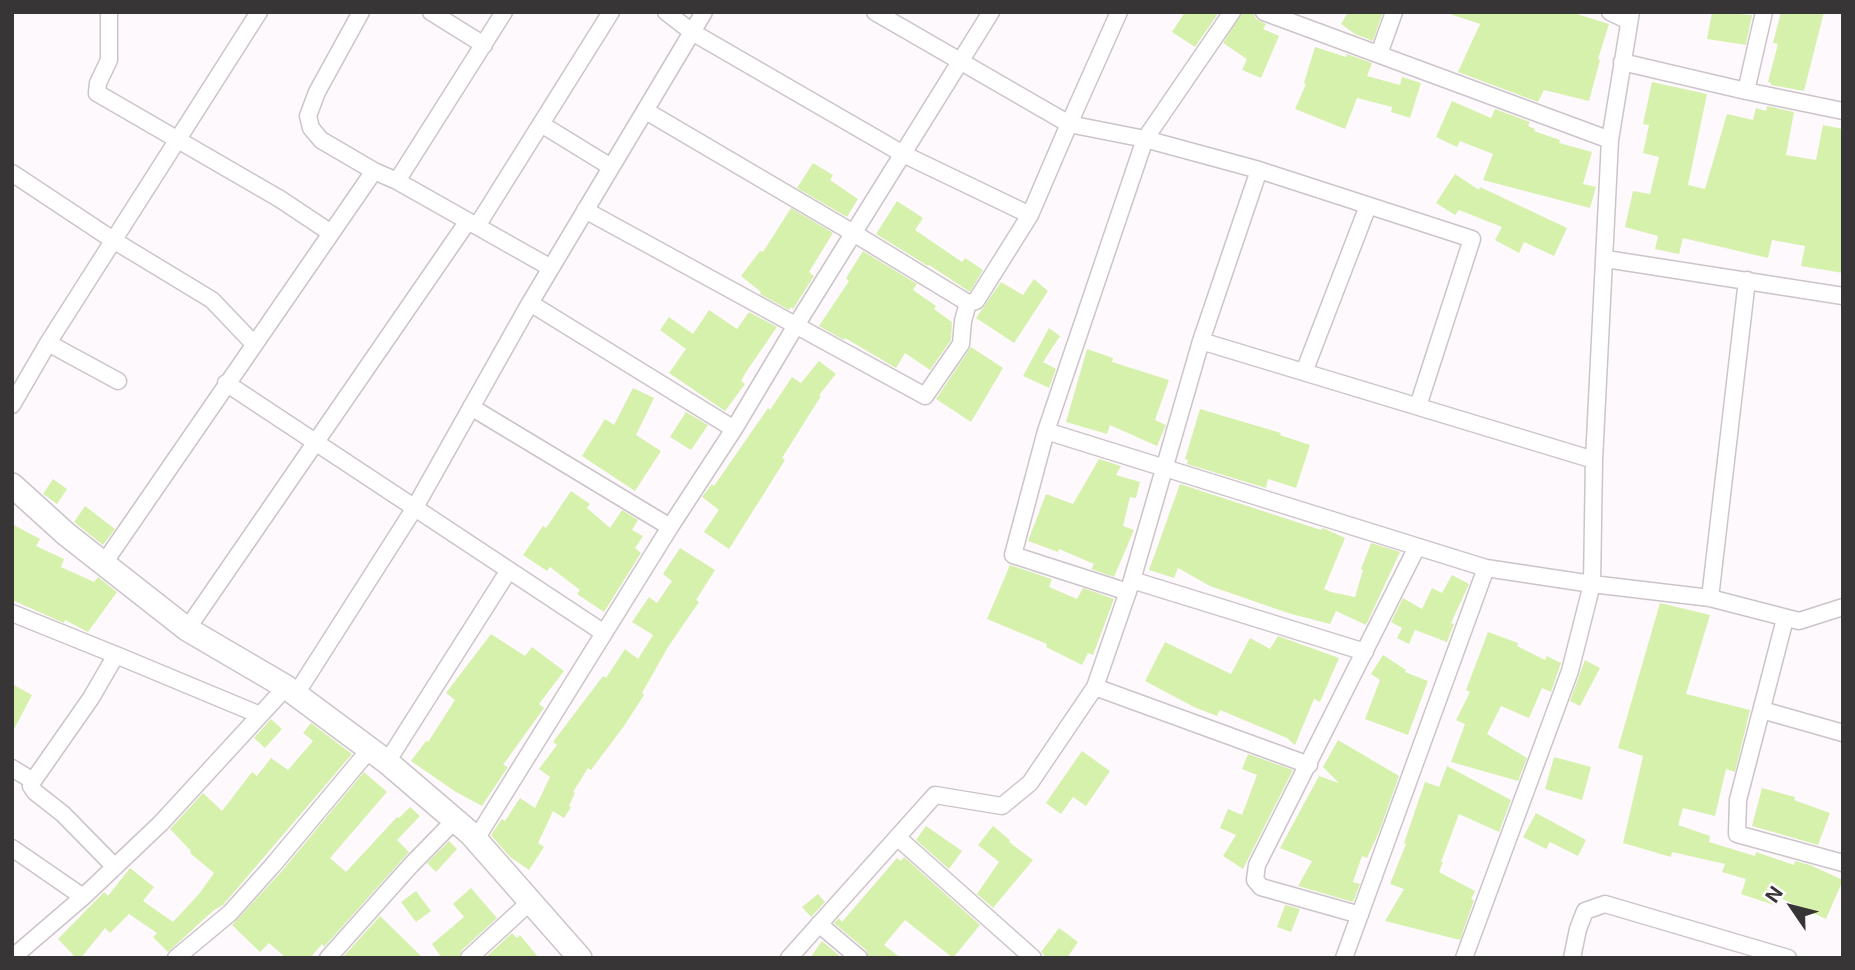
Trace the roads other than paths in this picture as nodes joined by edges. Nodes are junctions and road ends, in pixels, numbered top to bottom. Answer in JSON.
{"nodes":[{"id":1,"x":109,"y":12,"type":"edge"},
{"id":2,"x":259,"y":12,"type":"edge"},
{"id":3,"x":361,"y":12,"type":"edge"},
{"id":4,"x":431,"y":12,"type":"edge"},
{"id":5,"x":504,"y":12,"type":"edge"},
{"id":6,"x":611,"y":12,"type":"edge"},
{"id":7,"x":666,"y":12,"type":"edge"},
{"id":8,"x":704,"y":12,"type":"edge"},
{"id":9,"x":875,"y":12,"type":"edge"},
{"id":10,"x":991,"y":12,"type":"edge"},
{"id":11,"x":1119,"y":12,"type":"edge"},
{"id":12,"x":1232,"y":12,"type":"edge"},
{"id":13,"x":1264,"y":12,"type":"edge"},
{"id":14,"x":1394,"y":12,"type":"edge"},
{"id":15,"x":1609,"y":12,"type":"edge"},
{"id":16,"x":1764,"y":12,"type":"edge"},
{"id":17,"x":1630,"y":17,"type":"edge"},
{"id":18,"x":692,"y":32,"type":"junction"},
{"id":19,"x":484,"y":45,"type":"junction"},
{"id":20,"x":1379,"y":54,"type":"junction"},
{"id":21,"x":961,"y":62,"type":"junction"},
{"id":22,"x":1622,"y":62,"type":"junction"},
{"id":23,"x":1746,"y":92,"type":"junction"},
{"id":24,"x":646,"y":111,"type":"junction"},
{"id":25,"x":1843,"y":111,"type":"edge"},
{"id":26,"x":541,"y":124,"type":"junction"},
{"id":27,"x":1069,"y":124,"type":"junction"},
{"id":28,"x":1145,"y":139,"type":"junction"},
{"id":29,"x":178,"y":140,"type":"junction"},
{"id":30,"x":1610,"y":140,"type":"junction"},
{"id":31,"x":903,"y":153,"type":"junction"},
{"id":32,"x":611,"y":167,"type":"junction"},
{"id":33,"x":1259,"y":170,"type":"junction"},
{"id":34,"x":374,"y":171,"type":"junction"},
{"id":35,"x":12,"y":173,"type":"edge"},
{"id":36,"x":397,"y":181,"type":"junction"},
{"id":37,"x":1368,"y":206,"type":"junction"},
{"id":38,"x":585,"y":210,"type":"junction"},
{"id":39,"x":1030,"y":215,"type":"junction"},
{"id":40,"x":472,"y":224,"type":"junction"},
{"id":41,"x":331,"y":233,"type":"junction"},
{"id":42,"x":855,"y":234,"type":"junction"},
{"id":43,"x":113,"y":240,"type":"junction"},
{"id":44,"x":1606,"y":259,"type":"junction"},
{"id":45,"x":551,"y":268,"type":"junction"},
{"id":46,"x":1747,"y":280,"type":"junction"},
{"id":47,"x":1843,"y":296,"type":"edge"},
{"id":48,"x":530,"y":303,"type":"junction"},
{"id":49,"x":968,"y":303,"type":"junction"},
{"id":50,"x":795,"y":327,"type":"junction"},
{"id":51,"x":1200,"y":341,"type":"junction"},
{"id":52,"x":48,"y":342,"type":"junction"},
{"id":53,"x":254,"y":344,"type":"junction"},
{"id":54,"x":1304,"y":372,"type":"junction"},
{"id":55,"x":118,"y":381,"type":"dead end"},
{"id":56,"x":226,"y":383,"type":"junction"},
{"id":57,"x":12,"y":405,"type":"edge"},
{"id":58,"x":1418,"y":406,"type":"junction"},
{"id":59,"x":471,"y":407,"type":"junction"},
{"id":60,"x":734,"y":429,"type":"junction"},
{"id":61,"x":1046,"y":431,"type":"junction"},
{"id":62,"x":315,"y":442,"type":"junction"},
{"id":63,"x":1594,"y":460,"type":"junction"},
{"id":64,"x":1164,"y":469,"type":"junction"},
{"id":65,"x":12,"y":485,"type":"edge"},
{"id":66,"x":414,"y":509,"type":"junction"},
{"id":67,"x":670,"y":527,"type":"junction"},
{"id":68,"x":1417,"y":547,"type":"junction"},
{"id":69,"x":104,"y":563,"type":"junction"},
{"id":70,"x":1486,"y":568,"type":"junction"},
{"id":71,"x":509,"y":570,"type":"junction"},
{"id":72,"x":1592,"y":584,"type":"junction"},
{"id":73,"x":1130,"y":586,"type":"junction"},
{"id":74,"x":1710,"y":598,"type":"junction"},
{"id":75,"x":1843,"y":607,"type":"edge"},
{"id":76,"x":12,"y":613,"type":"edge"},
{"id":77,"x":1785,"y":619,"type":"junction"},
{"id":78,"x":187,"y":629,"type":"junction"},
{"id":79,"x":604,"y":633,"type":"junction"},
{"id":80,"x":1365,"y":652,"type":"junction"},
{"id":81,"x":116,"y":655,"type":"junction"},
{"id":82,"x":1095,"y":687,"type":"junction"},
{"id":83,"x":291,"y":690,"type":"junction"},
{"id":84,"x":1762,"y":710,"type":"junction"},
{"id":85,"x":260,"y":715,"type":"junction"},
{"id":86,"x":1843,"y":733,"type":"edge"},
{"id":87,"x":379,"y":756,"type":"junction"},
{"id":88,"x":1309,"y":765,"type":"junction"},
{"id":89,"x":12,"y":768,"type":"edge"},
{"id":90,"x":33,"y":781,"type":"junction"},
{"id":91,"x":455,"y":820,"type":"junction"},
{"id":92,"x":897,"y":837,"type":"junction"},
{"id":93,"x":476,"y":839,"type":"junction"},
{"id":94,"x":12,"y":848,"type":"edge"},
{"id":95,"x":1843,"y":863,"type":"edge"},
{"id":96,"x":115,"y":867,"type":"junction"},
{"id":97,"x":83,"y":897,"type":"junction"},
{"id":98,"x":531,"y":901,"type":"junction"},
{"id":99,"x":1360,"y":915,"type":"junction"},
{"id":100,"x":819,"y":925,"type":"junction"},
{"id":101,"x":12,"y":958,"type":"edge"},
{"id":102,"x":176,"y":958,"type":"edge"},
{"id":103,"x":328,"y":958,"type":"edge"},
{"id":104,"x":469,"y":958,"type":"edge"},
{"id":105,"x":580,"y":958,"type":"edge"},
{"id":106,"x":789,"y":958,"type":"edge"},
{"id":107,"x":859,"y":958,"type":"edge"},
{"id":108,"x":1033,"y":958,"type":"edge"},
{"id":109,"x":1344,"y":958,"type":"edge"},
{"id":110,"x":1464,"y":958,"type":"edge"},
{"id":111,"x":1572,"y":958,"type":"edge"},
{"id":112,"x":1788,"y":958,"type":"edge"}],
"edges":[{"from":1,"to":29,"type":"street"},
{"from":2,"to":29,"type":"street"},
{"from":3,"to":34,"type":"street"},
{"from":4,"to":19,"type":"street"},
{"from":5,"to":19,"type":"street"},
{"from":6,"to":26,"type":"street"},
{"from":7,"to":18,"type":"street"},
{"from":8,"to":18,"type":"street"},
{"from":9,"to":21,"type":"street"},
{"from":10,"to":21,"type":"street"},
{"from":11,"to":27,"type":"street"},
{"from":12,"to":28,"type":"street"},
{"from":13,"to":20,"type":"street"},
{"from":14,"to":20,"type":"street"},
{"from":15,"to":17,"type":"street"},
{"from":16,"to":23,"type":"street"},
{"from":17,"to":22,"type":"street"},
{"from":18,"to":24,"type":"street"},
{"from":18,"to":31,"type":"street"},
{"from":19,"to":36,"type":"street"},
{"from":20,"to":30,"type":"street"},
{"from":21,"to":27,"type":"street"},
{"from":21,"to":31,"type":"street"},
{"from":22,"to":23,"type":"street"},
{"from":22,"to":30,"type":"street"},
{"from":23,"to":25,"type":"street"},
{"from":24,"to":32,"type":"street"},
{"from":24,"to":42,"type":"street"},
{"from":26,"to":32,"type":"street"},
{"from":26,"to":40,"type":"street"},
{"from":27,"to":28,"type":"street"},
{"from":27,"to":39,"type":"street"},
{"from":28,"to":33,"type":"street"},
{"from":28,"to":61,"type":"street"},
{"from":29,"to":41,"type":"street"},
{"from":29,"to":43,"type":"street"},
{"from":30,"to":44,"type":"street"},
{"from":31,"to":39,"type":"street"},
{"from":31,"to":42,"type":"street"},
{"from":32,"to":38,"type":"street"},
{"from":33,"to":37,"type":"street"},
{"from":33,"to":51,"type":"street"},
{"from":34,"to":36,"type":"street"},
{"from":34,"to":41,"type":"street"},
{"from":35,"to":43,"type":"street"},
{"from":36,"to":40,"type":"street"},
{"from":37,"to":54,"type":"street"},
{"from":37,"to":58,"type":"street"},
{"from":38,"to":45,"type":"street"},
{"from":38,"to":50,"type":"street"},
{"from":39,"to":49,"type":"street"},
{"from":40,"to":45,"type":"street"},
{"from":40,"to":62,"type":"street"},
{"from":41,"to":53,"type":"street"},
{"from":42,"to":49,"type":"street"},
{"from":42,"to":50,"type":"street"},
{"from":43,"to":52,"type":"street"},
{"from":43,"to":53,"type":"street"},
{"from":44,"to":46,"type":"street"},
{"from":44,"to":63,"type":"street"},
{"from":45,"to":48,"type":"street"},
{"from":46,"to":47,"type":"street"},
{"from":46,"to":74,"type":"street"},
{"from":48,"to":59,"type":"street"},
{"from":48,"to":60,"type":"street"},
{"from":49,"to":50,"type":"street"},
{"from":50,"to":60,"type":"street"},
{"from":51,"to":54,"type":"street"},
{"from":51,"to":64,"type":"street"},
{"from":52,"to":55,"type":"street"},
{"from":52,"to":57,"type":"street"},
{"from":53,"to":56,"type":"street"},
{"from":54,"to":58,"type":"street"},
{"from":56,"to":62,"type":"street"},
{"from":56,"to":69,"type":"street"},
{"from":58,"to":63,"type":"street"},
{"from":59,"to":66,"type":"street"},
{"from":59,"to":67,"type":"street"},
{"from":60,"to":67,"type":"street"},
{"from":61,"to":64,"type":"street"},
{"from":61,"to":73,"type":"street"},
{"from":62,"to":66,"type":"street"},
{"from":62,"to":78,"type":"street"},
{"from":63,"to":72,"type":"street"},
{"from":64,"to":68,"type":"street"},
{"from":64,"to":73,"type":"street"},
{"from":65,"to":69,"type":"street"},
{"from":66,"to":71,"type":"street"},
{"from":66,"to":83,"type":"street"},
{"from":67,"to":79,"type":"street"},
{"from":68,"to":70,"type":"street"},
{"from":68,"to":80,"type":"street"},
{"from":69,"to":78,"type":"street"},
{"from":70,"to":72,"type":"street"},
{"from":70,"to":99,"type":"street"},
{"from":71,"to":79,"type":"street"},
{"from":71,"to":87,"type":"street"},
{"from":72,"to":74,"type":"street"},
{"from":72,"to":110,"type":"street"},
{"from":73,"to":80,"type":"street"},
{"from":73,"to":82,"type":"street"},
{"from":74,"to":77,"type":"street"},
{"from":75,"to":77,"type":"street"},
{"from":76,"to":81,"type":"street"},
{"from":77,"to":84,"type":"street"},
{"from":78,"to":83,"type":"street"},
{"from":79,"to":93,"type":"street"},
{"from":80,"to":88,"type":"street"},
{"from":81,"to":85,"type":"street"},
{"from":81,"to":90,"type":"street"},
{"from":82,"to":88,"type":"street"},
{"from":82,"to":92,"type":"street"},
{"from":83,"to":85,"type":"street"},
{"from":83,"to":87,"type":"street"},
{"from":84,"to":86,"type":"street"},
{"from":84,"to":95,"type":"street"},
{"from":85,"to":96,"type":"street"},
{"from":87,"to":91,"type":"street"},
{"from":87,"to":102,"type":"street"},
{"from":88,"to":99,"type":"street"},
{"from":89,"to":90,"type":"street"},
{"from":90,"to":96,"type":"street"},
{"from":91,"to":93,"type":"street"},
{"from":91,"to":103,"type":"street"},
{"from":92,"to":100,"type":"street"},
{"from":92,"to":108,"type":"street"},
{"from":93,"to":98,"type":"street"},
{"from":94,"to":97,"type":"street"},
{"from":96,"to":97,"type":"street"},
{"from":97,"to":101,"type":"street"},
{"from":98,"to":104,"type":"street"},
{"from":98,"to":105,"type":"street"},
{"from":99,"to":109,"type":"street"},
{"from":100,"to":106,"type":"street"},
{"from":100,"to":107,"type":"street"},
{"from":111,"to":112,"type":"street"}]}
